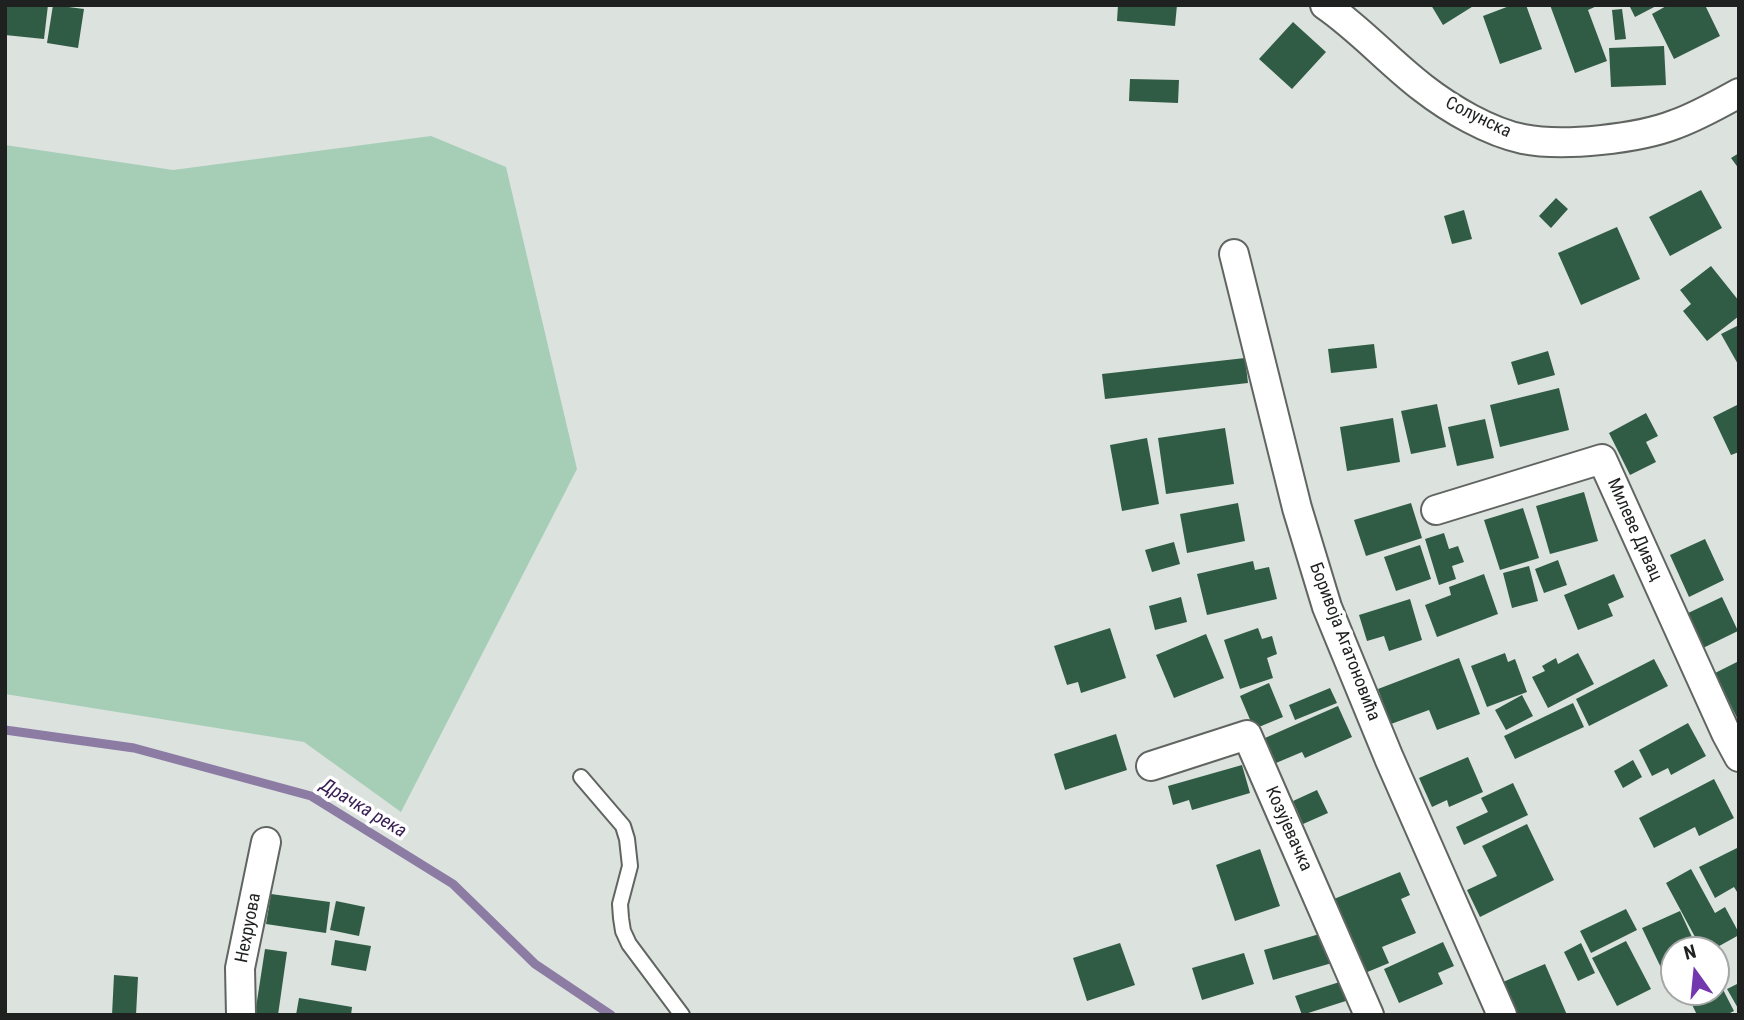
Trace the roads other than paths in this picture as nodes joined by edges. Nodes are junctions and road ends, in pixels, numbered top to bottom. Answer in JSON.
{"nodes":[{"id":1,"x":1325,"y":5,"type":"edge"},
{"id":2,"x":1739,"y":93,"type":"edge"},
{"id":3,"x":1234,"y":254,"type":"dead end"},
{"id":4,"x":1436,"y":510,"type":"dead end"},
{"id":5,"x":1739,"y":757,"type":"edge"},
{"id":6,"x":1152,"y":766,"type":"dead end"},
{"id":7,"x":581,"y":777,"type":"dead end"},
{"id":8,"x":266,"y":842,"type":"dead end"},
{"id":9,"x":241,"y":1015,"type":"edge"},
{"id":10,"x":682,"y":1015,"type":"edge"},
{"id":11,"x":1369,"y":1015,"type":"edge"},
{"id":12,"x":1502,"y":1015,"type":"edge"}],
"edges":[{"from":1,"to":2,"type":"street","name":"Солунска"},
{"from":3,"to":12,"type":"street","name":"Боривоја Агатоновића"},
{"from":4,"to":5,"type":"street","name":"Милеве Дивац"},
{"from":6,"to":11,"type":"street","name":"Козујевачка"},
{"from":7,"to":10,"type":"lane"},
{"from":8,"to":9,"type":"street","name":"Нехруова"}]}
